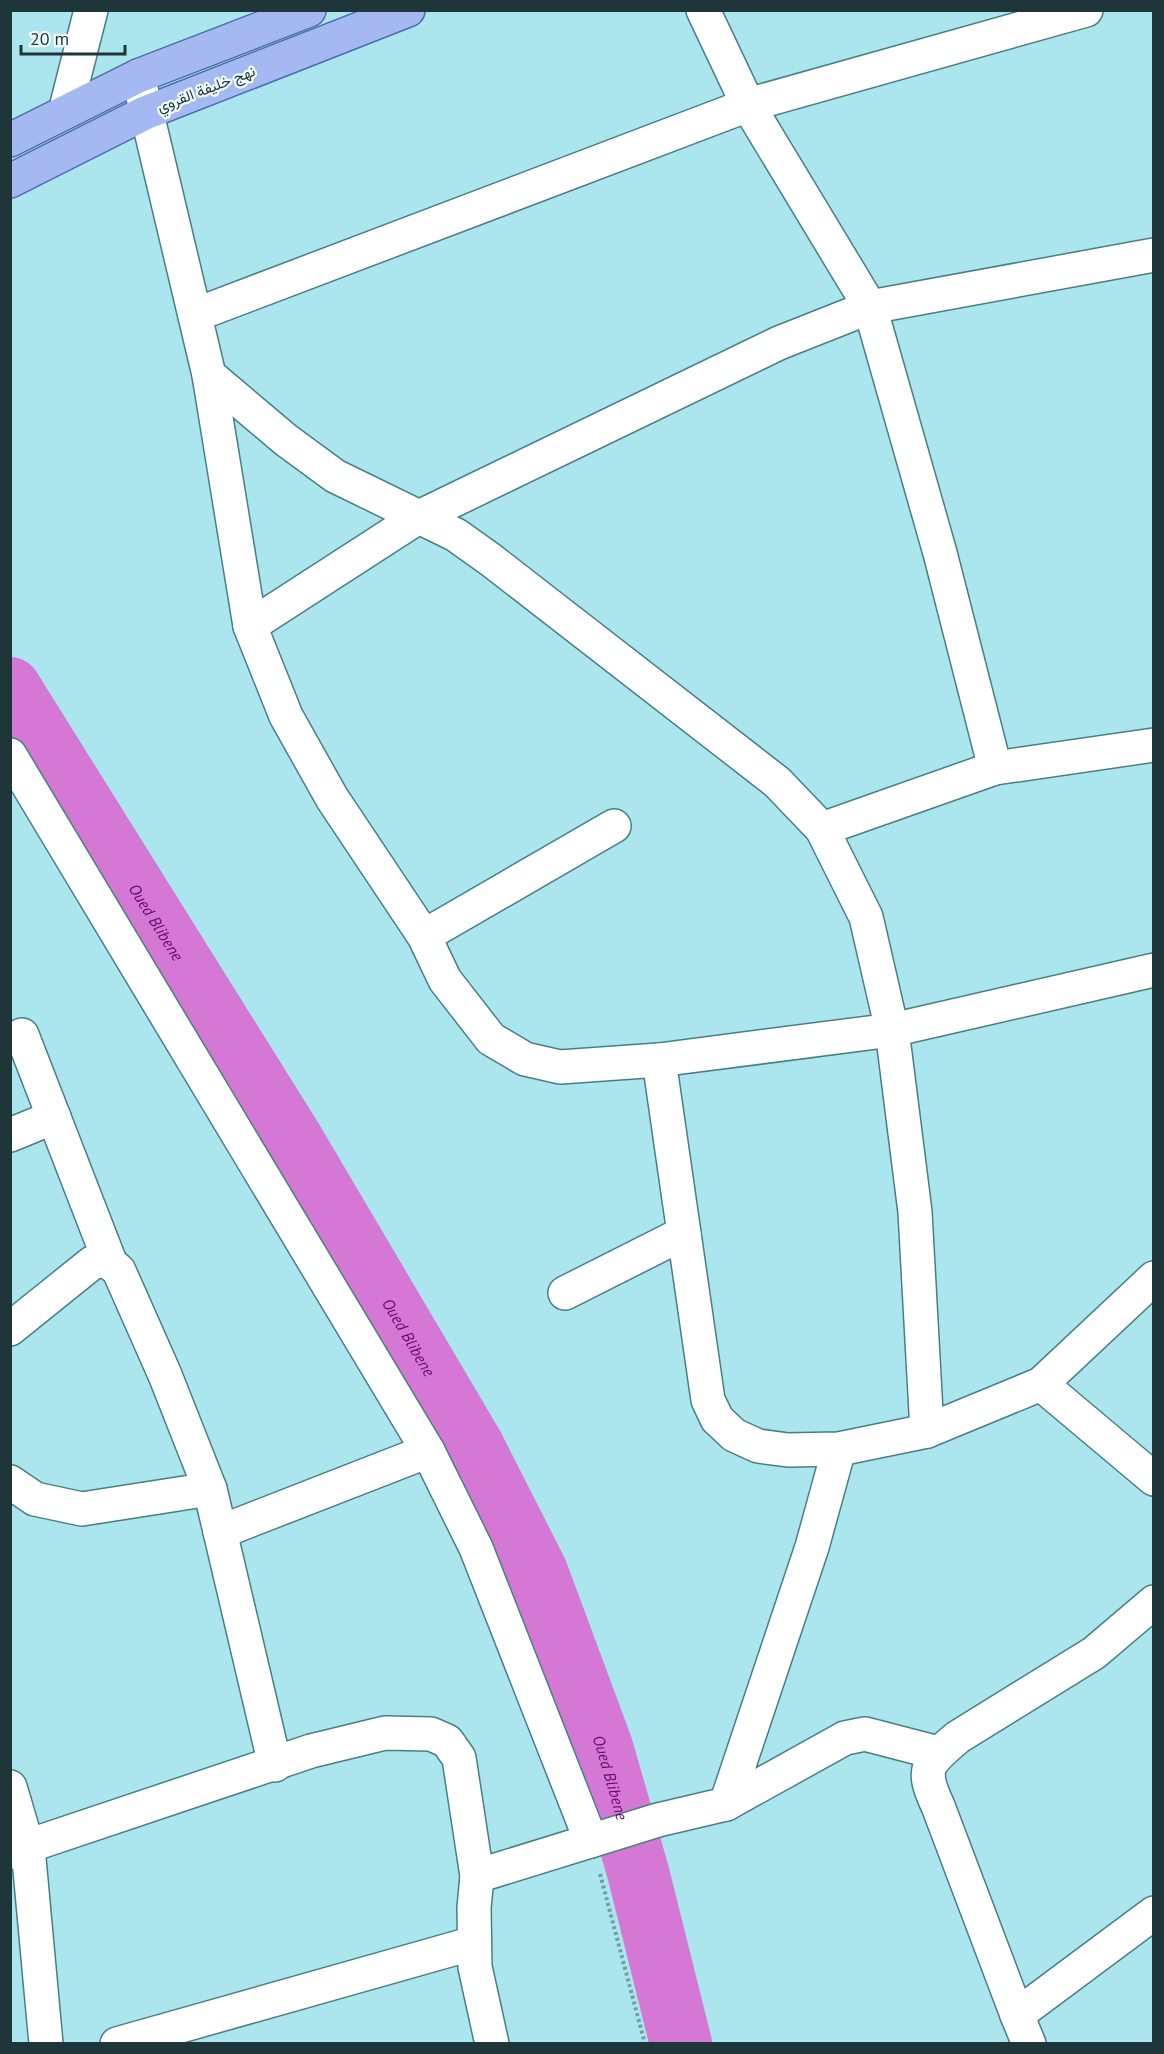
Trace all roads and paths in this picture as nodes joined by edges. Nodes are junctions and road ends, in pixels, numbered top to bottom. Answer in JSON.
{"nodes":[{"id":1,"x":91,"y":10,"type":"edge"},
{"id":2,"x":309,"y":10,"type":"edge"},
{"id":3,"x":408,"y":10,"type":"edge"},
{"id":4,"x":703,"y":10,"type":"edge"},
{"id":5,"x":1086,"y":10,"type":"edge"},
{"id":6,"x":138,"y":76,"type":"junction"},
{"id":7,"x":748,"y":105,"type":"junction"},
{"id":8,"x":65,"y":112,"type":"junction"},
{"id":9,"x":145,"y":113,"type":"junction"},
{"id":10,"x":10,"y":140,"type":"edge"},
{"id":11,"x":10,"y":181,"type":"edge"},
{"id":12,"x":1154,"y":255,"type":"edge"},
{"id":13,"x":870,"y":307,"type":"junction"},
{"id":14,"x":195,"y":315,"type":"junction"},
{"id":15,"x":209,"y":375,"type":"junction"},
{"id":16,"x":417,"y":518,"type":"junction"},
{"id":17,"x":250,"y":626,"type":"junction"},
{"id":18,"x":1154,"y":745,"type":"edge"},
{"id":19,"x":10,"y":755,"type":"edge"},
{"id":20,"x":995,"y":768,"type":"junction"},
{"id":21,"x":614,"y":826,"type":"dead end"},
{"id":22,"x":822,"y":829,"type":"junction"},
{"id":23,"x":424,"y":936,"type":"junction"},
{"id":24,"x":1154,"y":970,"type":"edge"},
{"id":25,"x":892,"y":1030,"type":"junction"},
{"id":26,"x":22,"y":1035,"type":"dead end"},
{"id":27,"x":659,"y":1060,"type":"junction"},
{"id":28,"x":54,"y":1117,"type":"junction"},
{"id":29,"x":10,"y":1136,"type":"edge"},
{"id":30,"x":684,"y":1233,"type":"junction"},
{"id":31,"x":110,"y":1263,"type":"junction"},
{"id":32,"x":1154,"y":1278,"type":"edge"},
{"id":33,"x":566,"y":1293,"type":"dead end"},
{"id":34,"x":10,"y":1329,"type":"edge"},
{"id":35,"x":1041,"y":1384,"type":"junction"},
{"id":36,"x":927,"y":1431,"type":"junction"},
{"id":37,"x":839,"y":1449,"type":"junction"},
{"id":38,"x":428,"y":1451,"type":"junction"},
{"id":39,"x":1154,"y":1479,"type":"edge"},
{"id":40,"x":10,"y":1482,"type":"edge"},
{"id":41,"x":210,"y":1489,"type":"junction"},
{"id":42,"x":220,"y":1532,"type":"junction"},
{"id":43,"x":1154,"y":1602,"type":"edge"},
{"id":44,"x":938,"y":1753,"type":"junction"},
{"id":45,"x":275,"y":1765,"type":"junction"},
{"id":46,"x":10,"y":1786,"type":"edge"},
{"id":47,"x":726,"y":1804,"type":"junction"},
{"id":48,"x":600,"y":1839,"type":"junction"},
{"id":49,"x":19,"y":1850,"type":"edge"},
{"id":50,"x":477,"y":1876,"type":"junction"},
{"id":51,"x":1154,"y":1913,"type":"edge"},
{"id":52,"x":474,"y":1943,"type":"junction"},
{"id":53,"x":1023,"y":2029,"type":"edge"},
{"id":54,"x":46,"y":2043,"type":"edge"},
{"id":55,"x":117,"y":2043,"type":"edge"},
{"id":56,"x":492,"y":2043,"type":"edge"},
{"id":57,"x":645,"y":2043,"type":"edge"}],
"edges":[{"from":1,"to":8,"type":"street"},
{"from":2,"to":6,"type":"main road"},
{"from":3,"to":9,"type":"main road","name":"نهج خليفة القروي"},
{"from":4,"to":7,"type":"street"},
{"from":5,"to":7,"type":"street"},
{"from":6,"to":8,"type":"main road"},
{"from":6,"to":9,"type":"street"},
{"from":7,"to":13,"type":"street"},
{"from":7,"to":14,"type":"street"},
{"from":8,"to":10,"type":"main road"},
{"from":9,"to":11,"type":"main road","name":"نهج خليفة القروي"},
{"from":9,"to":14,"type":"street"},
{"from":12,"to":13,"type":"street"},
{"from":13,"to":16,"type":"street"},
{"from":13,"to":20,"type":"street"},
{"from":14,"to":15,"type":"street"},
{"from":15,"to":16,"type":"street"},
{"from":15,"to":17,"type":"street"},
{"from":16,"to":17,"type":"street"},
{"from":16,"to":22,"type":"street"},
{"from":17,"to":23,"type":"street"},
{"from":18,"to":20,"type":"street"},
{"from":19,"to":38,"type":"street"},
{"from":20,"to":22,"type":"street"},
{"from":21,"to":23,"type":"street"},
{"from":22,"to":25,"type":"street"},
{"from":23,"to":27,"type":"street"},
{"from":24,"to":25,"type":"street"},
{"from":25,"to":27,"type":"street"},
{"from":25,"to":36,"type":"street"},
{"from":26,"to":28,"type":"street"},
{"from":27,"to":30,"type":"street"},
{"from":28,"to":29,"type":"street"},
{"from":28,"to":31,"type":"street"},
{"from":30,"to":33,"type":"street"},
{"from":30,"to":37,"type":"street"},
{"from":31,"to":34,"type":"street"},
{"from":31,"to":41,"type":"street"},
{"from":32,"to":35,"type":"street"},
{"from":35,"to":36,"type":"street"},
{"from":35,"to":39,"type":"street"},
{"from":36,"to":37,"type":"street"},
{"from":37,"to":47,"type":"street"},
{"from":38,"to":42,"type":"street"},
{"from":38,"to":48,"type":"street"},
{"from":40,"to":41,"type":"street"},
{"from":41,"to":42,"type":"street"},
{"from":42,"to":45,"type":"street"},
{"from":43,"to":44,"type":"street"},
{"from":44,"to":47,"type":"street"},
{"from":44,"to":53,"type":"street"},
{"from":45,"to":49,"type":"street"},
{"from":45,"to":50,"type":"street"},
{"from":46,"to":49,"type":"street"},
{"from":47,"to":48,"type":"street"},
{"from":48,"to":50,"type":"street"},
{"from":48,"to":57,"type":"path"},
{"from":49,"to":54,"type":"street"},
{"from":50,"to":52,"type":"street"},
{"from":51,"to":53,"type":"street"},
{"from":52,"to":55,"type":"street"},
{"from":52,"to":56,"type":"street"}]}
